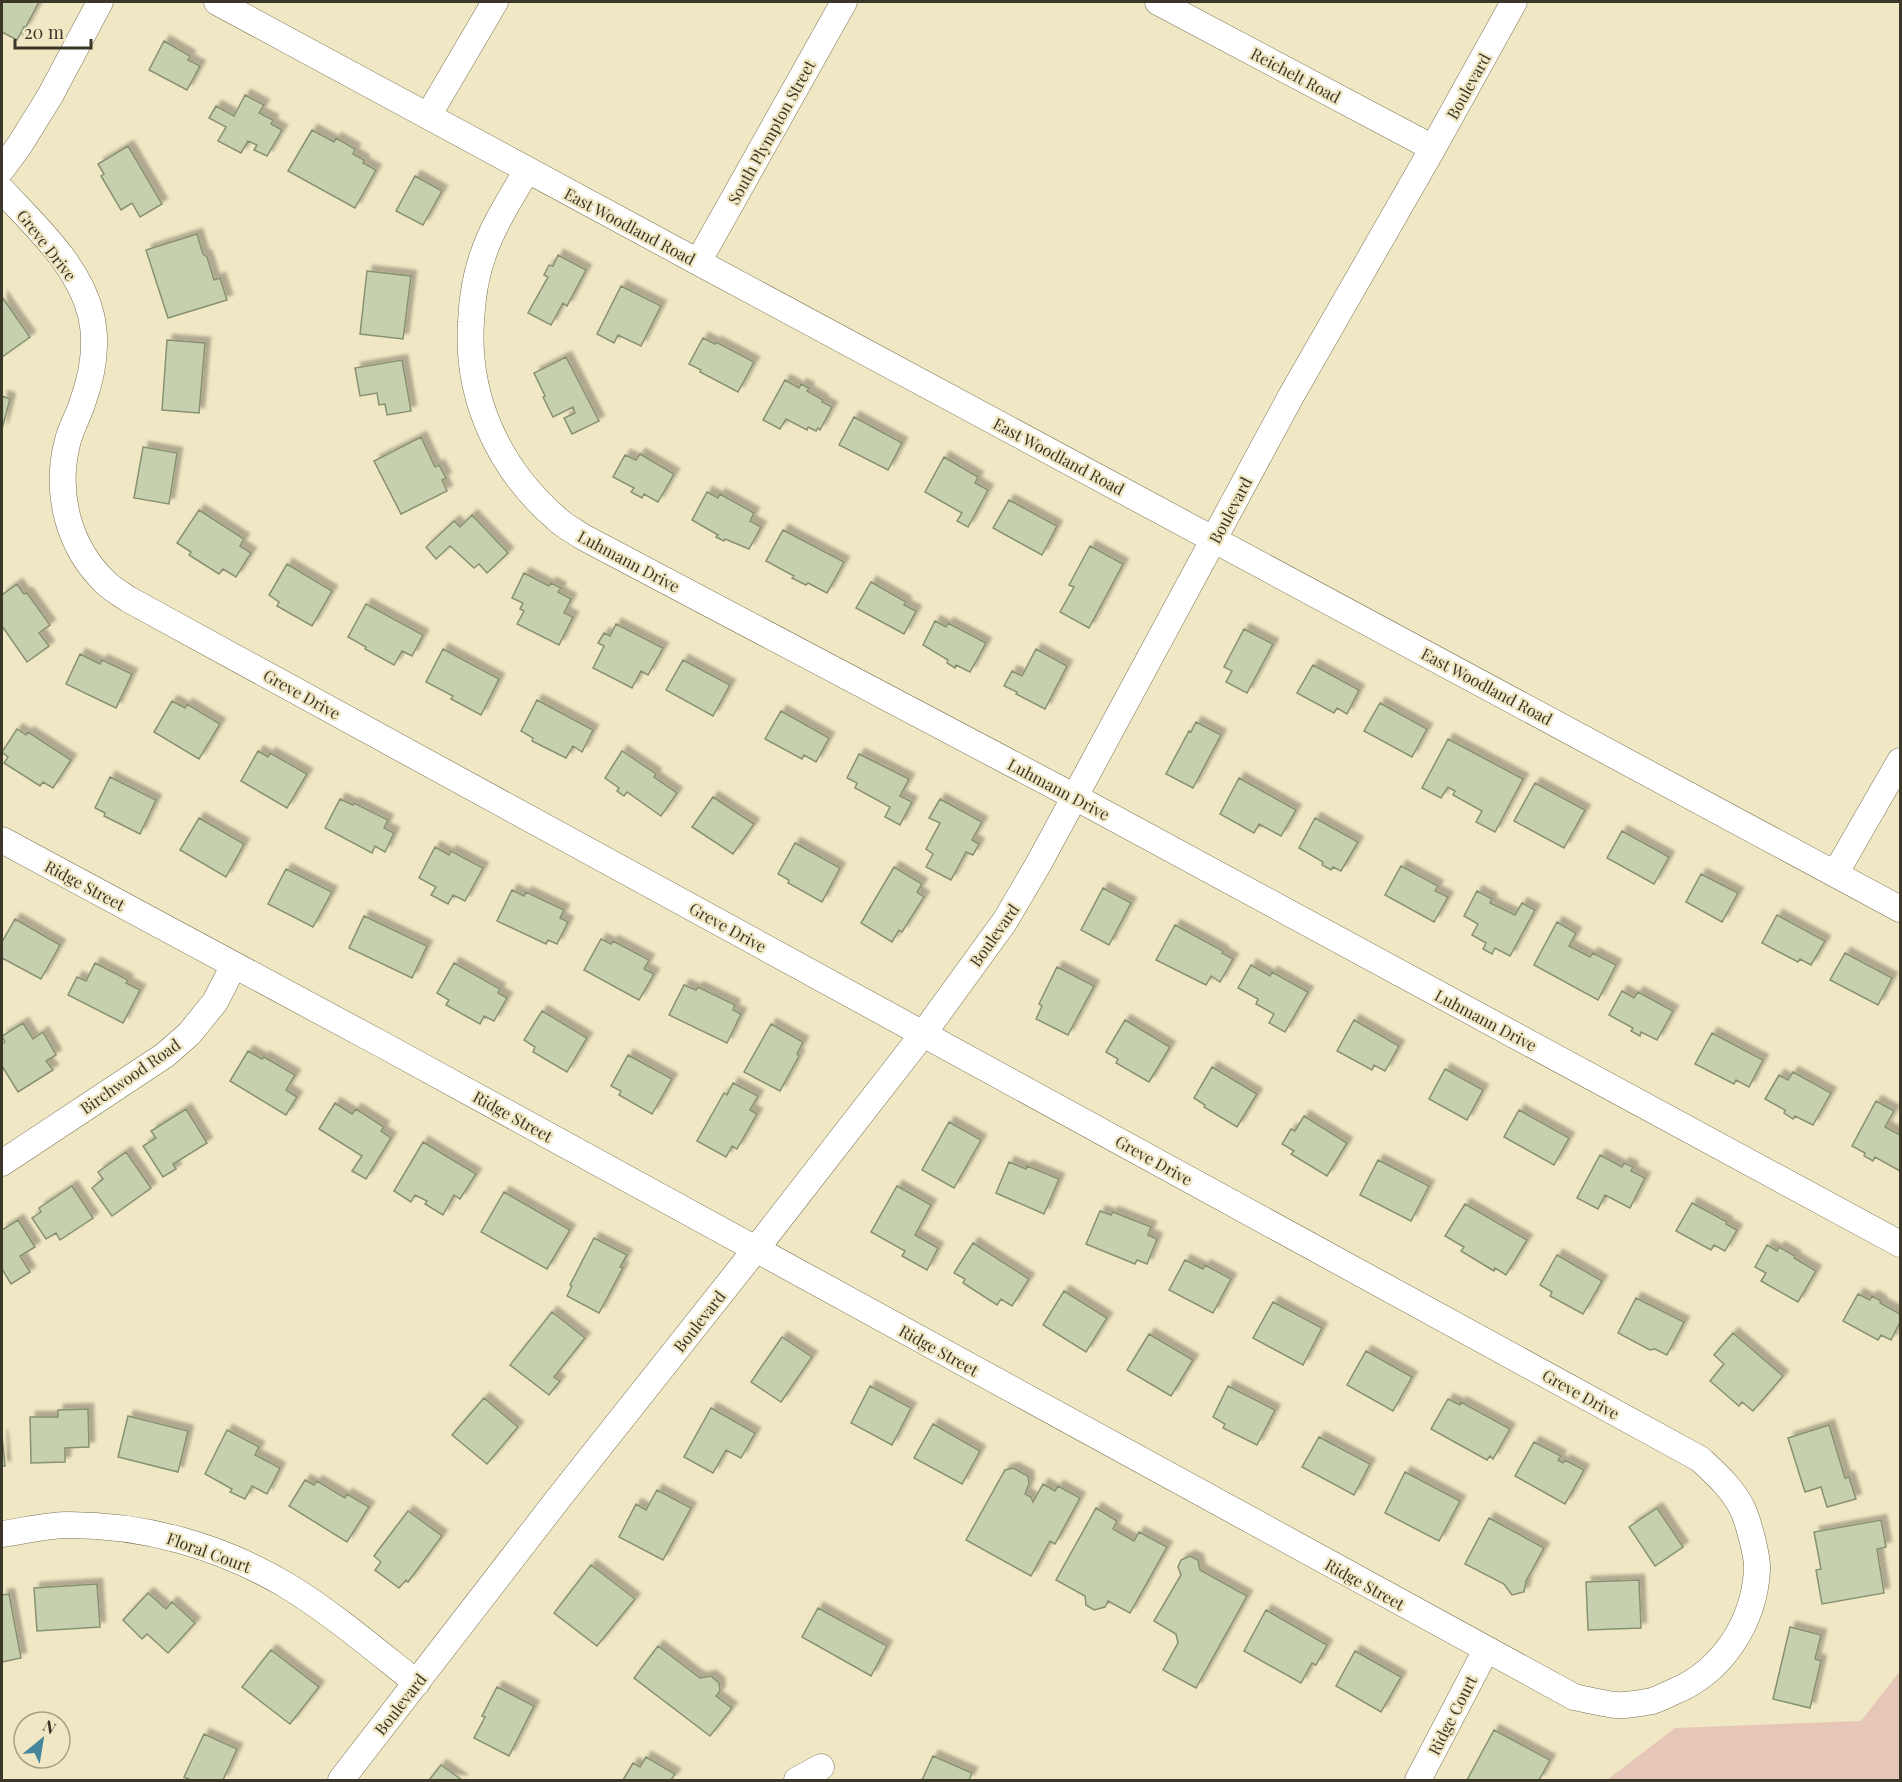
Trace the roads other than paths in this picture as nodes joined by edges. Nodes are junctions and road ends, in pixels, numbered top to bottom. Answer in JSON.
{"nodes":[{"id":1,"x":100,"y":2,"type":"edge"},
{"id":2,"x":217,"y":2,"type":"edge"},
{"id":3,"x":495,"y":2,"type":"edge"},
{"id":4,"x":844,"y":2,"type":"edge"},
{"id":5,"x":1158,"y":2,"type":"edge"},
{"id":6,"x":1514,"y":2,"type":"edge"},
{"id":7,"x":428,"y":116,"type":"junction"},
{"id":8,"x":1433,"y":148,"type":"junction"},
{"id":9,"x":2,"y":169,"type":"edge"},
{"id":10,"x":527,"y":170,"type":"junction"},
{"id":11,"x":2,"y":190,"type":"edge"},
{"id":12,"x":698,"y":262,"type":"junction"},
{"id":13,"x":1214,"y":539,"type":"junction"},
{"id":14,"x":1900,"y":761,"type":"edge"},
{"id":15,"x":1075,"y":797,"type":"junction"},
{"id":16,"x":2,"y":840,"type":"edge"},
{"id":17,"x":1835,"y":874,"type":"junction"},
{"id":18,"x":1900,"y":909,"type":"edge"},
{"id":19,"x":234,"y":965,"type":"junction"},
{"id":20,"x":923,"y":1034,"type":"junction"},
{"id":21,"x":2,"y":1163,"type":"edge"},
{"id":22,"x":1900,"y":1244,"type":"edge"},
{"id":23,"x":756,"y":1249,"type":"junction"},
{"id":24,"x":1730,"y":1491,"type":"joint"},
{"id":25,"x":2,"y":1534,"type":"edge"},
{"id":26,"x":1486,"y":1650,"type":"junction"},
{"id":27,"x":417,"y":1683,"type":"junction"},
{"id":28,"x":820,"y":1767,"type":"dead end"},
{"id":29,"x":341,"y":1780,"type":"edge"},
{"id":30,"x":797,"y":1780,"type":"edge"},
{"id":31,"x":1418,"y":1780,"type":"edge"}],
"edges":[{"from":1,"to":9,"type":"street"},
{"from":2,"to":7,"type":"street","name":"East Woodland Road"},
{"from":3,"to":7,"type":"street"},
{"from":4,"to":12,"type":"street","name":"South Plympton Street"},
{"from":5,"to":8,"type":"street","name":"Reichelt Road"},
{"from":6,"to":8,"type":"street","name":"Boulevard"},
{"from":7,"to":10,"type":"street","name":"East Woodland Road"},
{"from":8,"to":13,"type":"street","name":"Boulevard"},
{"from":10,"to":12,"type":"street","name":"East Woodland Road"},
{"from":10,"to":15,"type":"street","name":"Luhmann Drive"},
{"from":11,"to":20,"type":"street","name":"Greve Drive"},
{"from":12,"to":13,"type":"street","name":"East Woodland Road"},
{"from":13,"to":15,"type":"street","name":"Boulevard"},
{"from":13,"to":17,"type":"street","name":"East Woodland Road"},
{"from":14,"to":17,"type":"street"},
{"from":15,"to":20,"type":"street","name":"Boulevard"},
{"from":15,"to":22,"type":"street","name":"Luhmann Drive"},
{"from":16,"to":19,"type":"street","name":"Ridge Street"},
{"from":17,"to":18,"type":"street","name":"East Woodland Road"},
{"from":19,"to":21,"type":"street","name":"Birchwood Road"},
{"from":19,"to":23,"type":"street","name":"Ridge Street"},
{"from":20,"to":23,"type":"street","name":"Boulevard"},
{"from":20,"to":24,"type":"street","name":"Greve Drive"},
{"from":23,"to":26,"type":"street","name":"Ridge Street"},
{"from":23,"to":27,"type":"street","name":"Boulevard"},
{"from":24,"to":26,"type":"street","name":"Ridge Street"},
{"from":25,"to":27,"type":"street","name":"Floral Court"},
{"from":26,"to":31,"type":"street","name":"Ridge Court"},
{"from":27,"to":29,"type":"street","name":"Boulevard"},
{"from":28,"to":30,"type":"street"}]}
